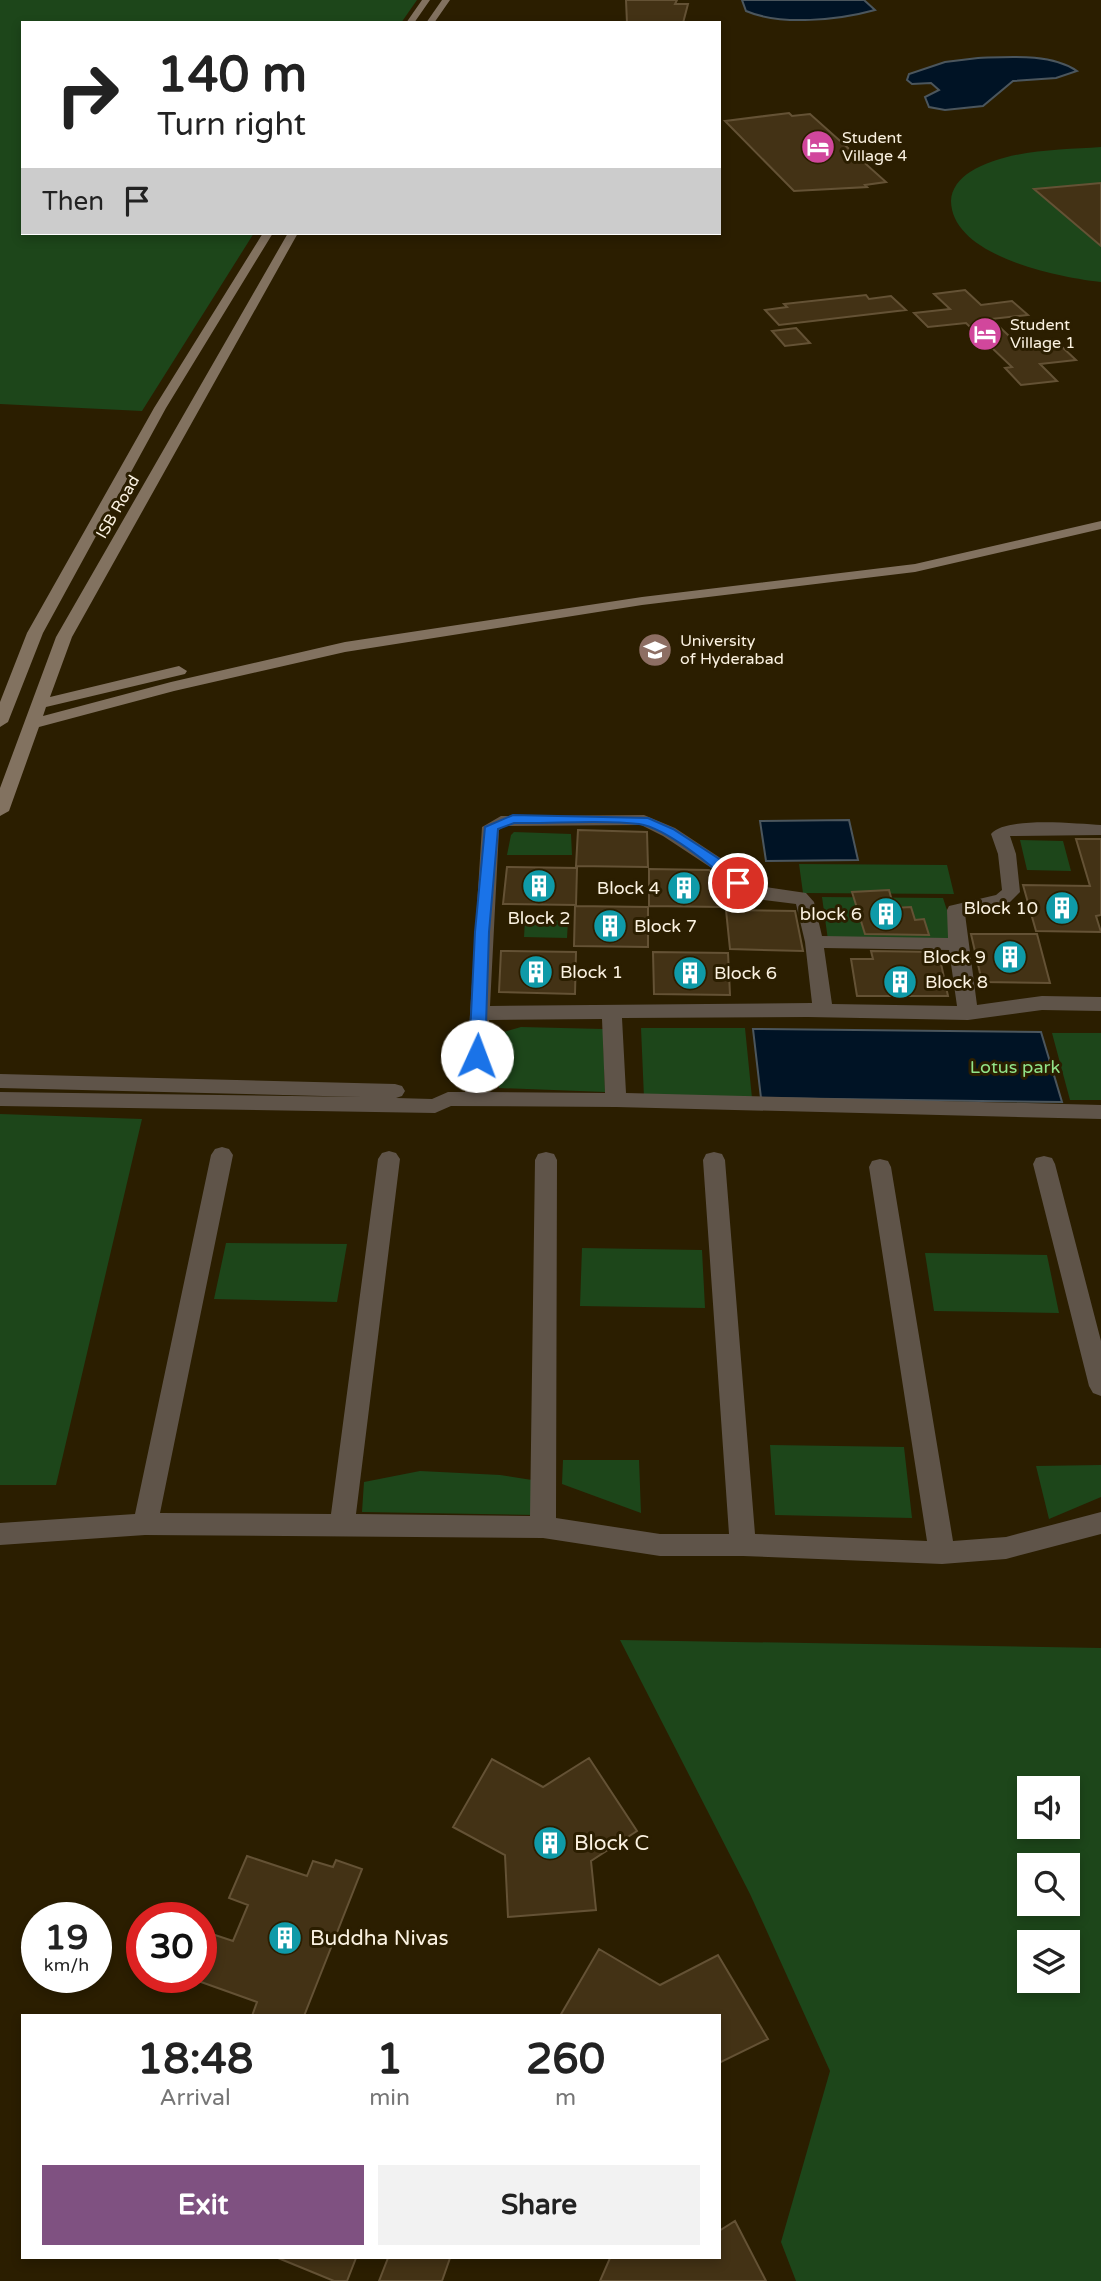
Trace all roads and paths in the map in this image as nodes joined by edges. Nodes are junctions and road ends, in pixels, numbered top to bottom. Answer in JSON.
{"nodes":[{"id":1,"x":426,"y":0,"type":"edge"},
{"id":2,"x":446,"y":0,"type":"edge"},
{"id":3,"x":411,"y":21,"type":"edge"},
{"id":4,"x":431,"y":21,"type":"edge"},
{"id":5,"x":267,"y":235,"type":"edge"},
{"id":6,"x":292,"y":235,"type":"edge"},
{"id":7,"x":1101,"y":513,"type":"edge"},
{"id":8,"x":1101,"y":525,"type":"edge"},
{"id":9,"x":39,"y":704,"type":"junction"},
{"id":10,"x":0,"y":722,"type":"edge"},
{"id":11,"x":32,"y":724,"type":"junction"},
{"id":12,"x":0,"y":811,"type":"edge"},
{"id":13,"x":1101,"y":831,"type":"edge"},
{"id":14,"x":814,"y":942,"type":"junction"},
{"id":15,"x":958,"y":944,"type":"junction"},
{"id":16,"x":1101,"y":1004,"type":"edge"},
{"id":17,"x":823,"y":1011,"type":"junction"},
{"id":18,"x":479,"y":1013,"type":"junction"},
{"id":19,"x":612,"y":1013,"type":"junction"},
{"id":20,"x":968,"y":1013,"type":"junction"},
{"id":21,"x":0,"y":1081,"type":"edge"},
{"id":22,"x":0,"y":1099,"type":"edge"},
{"id":23,"x":448,"y":1099,"type":"junction"},
{"id":24,"x":475,"y":1099,"type":"junction"},
{"id":25,"x":616,"y":1100,"type":"junction"},
{"id":26,"x":1101,"y":1112,"type":"edge"},
{"id":27,"x":222,"y":1156,"type":"dead end"},
{"id":28,"x":388,"y":1159,"type":"dead end"},
{"id":29,"x":546,"y":1160,"type":"dead end"},
{"id":30,"x":715,"y":1160,"type":"dead end"},
{"id":31,"x":1044,"y":1164,"type":"dead end"},
{"id":32,"x":880,"y":1167,"type":"dead end"},
{"id":33,"x":1101,"y":1387,"type":"edge"},
{"id":34,"x":1101,"y":1523,"type":"edge"},
{"id":35,"x":145,"y":1524,"type":"junction"},
{"id":36,"x":342,"y":1525,"type":"junction"},
{"id":37,"x":543,"y":1527,"type":"junction"},
{"id":38,"x":0,"y":1534,"type":"edge"},
{"id":39,"x":743,"y":1545,"type":"junction"},
{"id":40,"x":942,"y":1553,"type":"junction"}],
"edges":[{"from":1,"to":3,"type":"main road"},
{"from":2,"to":4,"type":"main road"},
{"from":5,"to":10,"type":"main road","name":"ISB Road"},
{"from":6,"to":9,"type":"main road","name":"ISB Road"},
{"from":7,"to":9,"type":"main road"},
{"from":8,"to":11,"type":"main road"},
{"from":9,"to":11,"type":"main road","name":"ISB Road"},
{"from":11,"to":12,"type":"main road","name":"ISB Road"},
{"from":13,"to":15,"type":"street"},
{"from":14,"to":15,"type":"street"},
{"from":14,"to":17,"type":"street"},
{"from":14,"to":18,"type":"street"},
{"from":15,"to":20,"type":"street"},
{"from":16,"to":20,"type":"street"},
{"from":17,"to":19,"type":"street"},
{"from":17,"to":20,"type":"street"},
{"from":18,"to":19,"type":"street"},
{"from":18,"to":24,"type":"street"},
{"from":19,"to":25,"type":"street"},
{"from":21,"to":23,"type":"street"},
{"from":22,"to":23,"type":"street"},
{"from":23,"to":24,"type":"street"},
{"from":24,"to":25,"type":"street"},
{"from":25,"to":26,"type":"street"},
{"from":27,"to":35,"type":"street"},
{"from":28,"to":36,"type":"street"},
{"from":29,"to":37,"type":"street"},
{"from":30,"to":39,"type":"street"},
{"from":31,"to":33,"type":"street"},
{"from":32,"to":40,"type":"street"},
{"from":34,"to":40,"type":"street"},
{"from":35,"to":36,"type":"street"},
{"from":35,"to":38,"type":"street"},
{"from":36,"to":37,"type":"street"},
{"from":37,"to":39,"type":"street"},
{"from":39,"to":40,"type":"street"}]}
